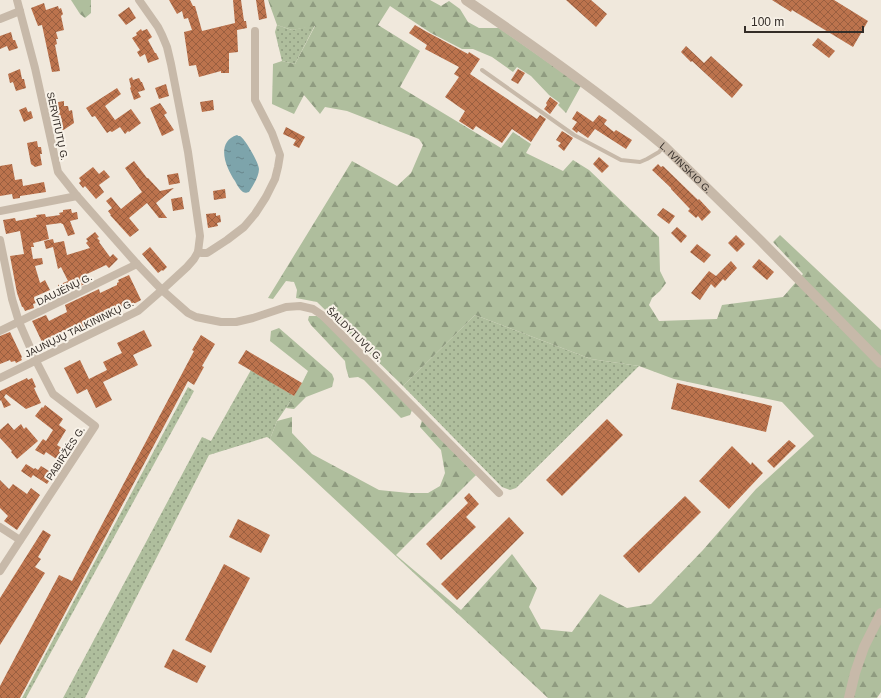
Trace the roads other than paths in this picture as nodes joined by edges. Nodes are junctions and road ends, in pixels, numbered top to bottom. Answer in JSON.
{"nodes":[{"id":1,"x":17,"y":0,"type":"edge"},
{"id":2,"x":139,"y":0,"type":"edge"},
{"id":3,"x":466,"y":0,"type":"edge"},
{"id":4,"x":20,"y":11,"type":"junction"},
{"id":5,"x":0,"y":20,"type":"edge"},
{"id":6,"x":255,"y":31,"type":"dead end"},
{"id":7,"x":482,"y":70,"type":"dead end"},
{"id":8,"x":664,"y":146,"type":"junction"},
{"id":9,"x":77,"y":196,"type":"junction"},
{"id":10,"x":0,"y":211,"type":"edge"},
{"id":11,"x":0,"y":240,"type":"edge"},
{"id":12,"x":198,"y":252,"type":"junction"},
{"id":13,"x":137,"y":264,"type":"junction"},
{"id":14,"x":162,"y":290,"type":"junction"},
{"id":15,"x":19,"y":322,"type":"junction"},
{"id":16,"x":0,"y":331,"type":"edge"},
{"id":17,"x":36,"y":361,"type":"junction"},
{"id":18,"x":881,"y":363,"type":"edge"},
{"id":19,"x":0,"y":378,"type":"edge"},
{"id":20,"x":499,"y":493,"type":"dead end"},
{"id":21,"x":0,"y":527,"type":"edge"},
{"id":22,"x":20,"y":540,"type":"junction"},
{"id":23,"x":0,"y":571,"type":"edge"},
{"id":24,"x":881,"y":613,"type":"edge"},
{"id":25,"x":849,"y":698,"type":"edge"}],
"edges":[{"from":1,"to":4,"type":"street","name":"SERVITUTŲ G."},
{"from":2,"to":12,"type":"street"},
{"from":3,"to":8,"type":"street","name":"L. IVINSKIO G."},
{"from":4,"to":5,"type":"street"},
{"from":4,"to":9,"type":"street","name":"SERVITUTŲ G."},
{"from":6,"to":12,"type":"street"},
{"from":7,"to":8,"type":"lane"},
{"from":8,"to":18,"type":"street","name":"L. IVINSKIO G."},
{"from":9,"to":10,"type":"street"},
{"from":9,"to":13,"type":"street","name":"SERVITUTŲ G."},
{"from":11,"to":15,"type":"street","name":"PABIRŽĖS G."},
{"from":12,"to":14,"type":"street"},
{"from":13,"to":14,"type":"street","name":"SERVITUTŲ G."},
{"from":13,"to":15,"type":"street","name":"DAUJĖNŲ G."},
{"from":14,"to":17,"type":"street","name":"JAUNŲJŲ TALKININKŲ G."},
{"from":14,"to":20,"type":"street","name":"ŠALDYTUVŲ G."},
{"from":15,"to":16,"type":"street","name":"DAUJĖNŲ G."},
{"from":15,"to":17,"type":"street","name":"PABIRŽĖS G."},
{"from":17,"to":19,"type":"street","name":"JAUNŲJŲ TALKININKŲ G."},
{"from":17,"to":22,"type":"street","name":"PABIRŽĖS G."},
{"from":21,"to":22,"type":"street"},
{"from":22,"to":23,"type":"street","name":"PABIRŽĖS G."},
{"from":24,"to":25,"type":"street"}]}
